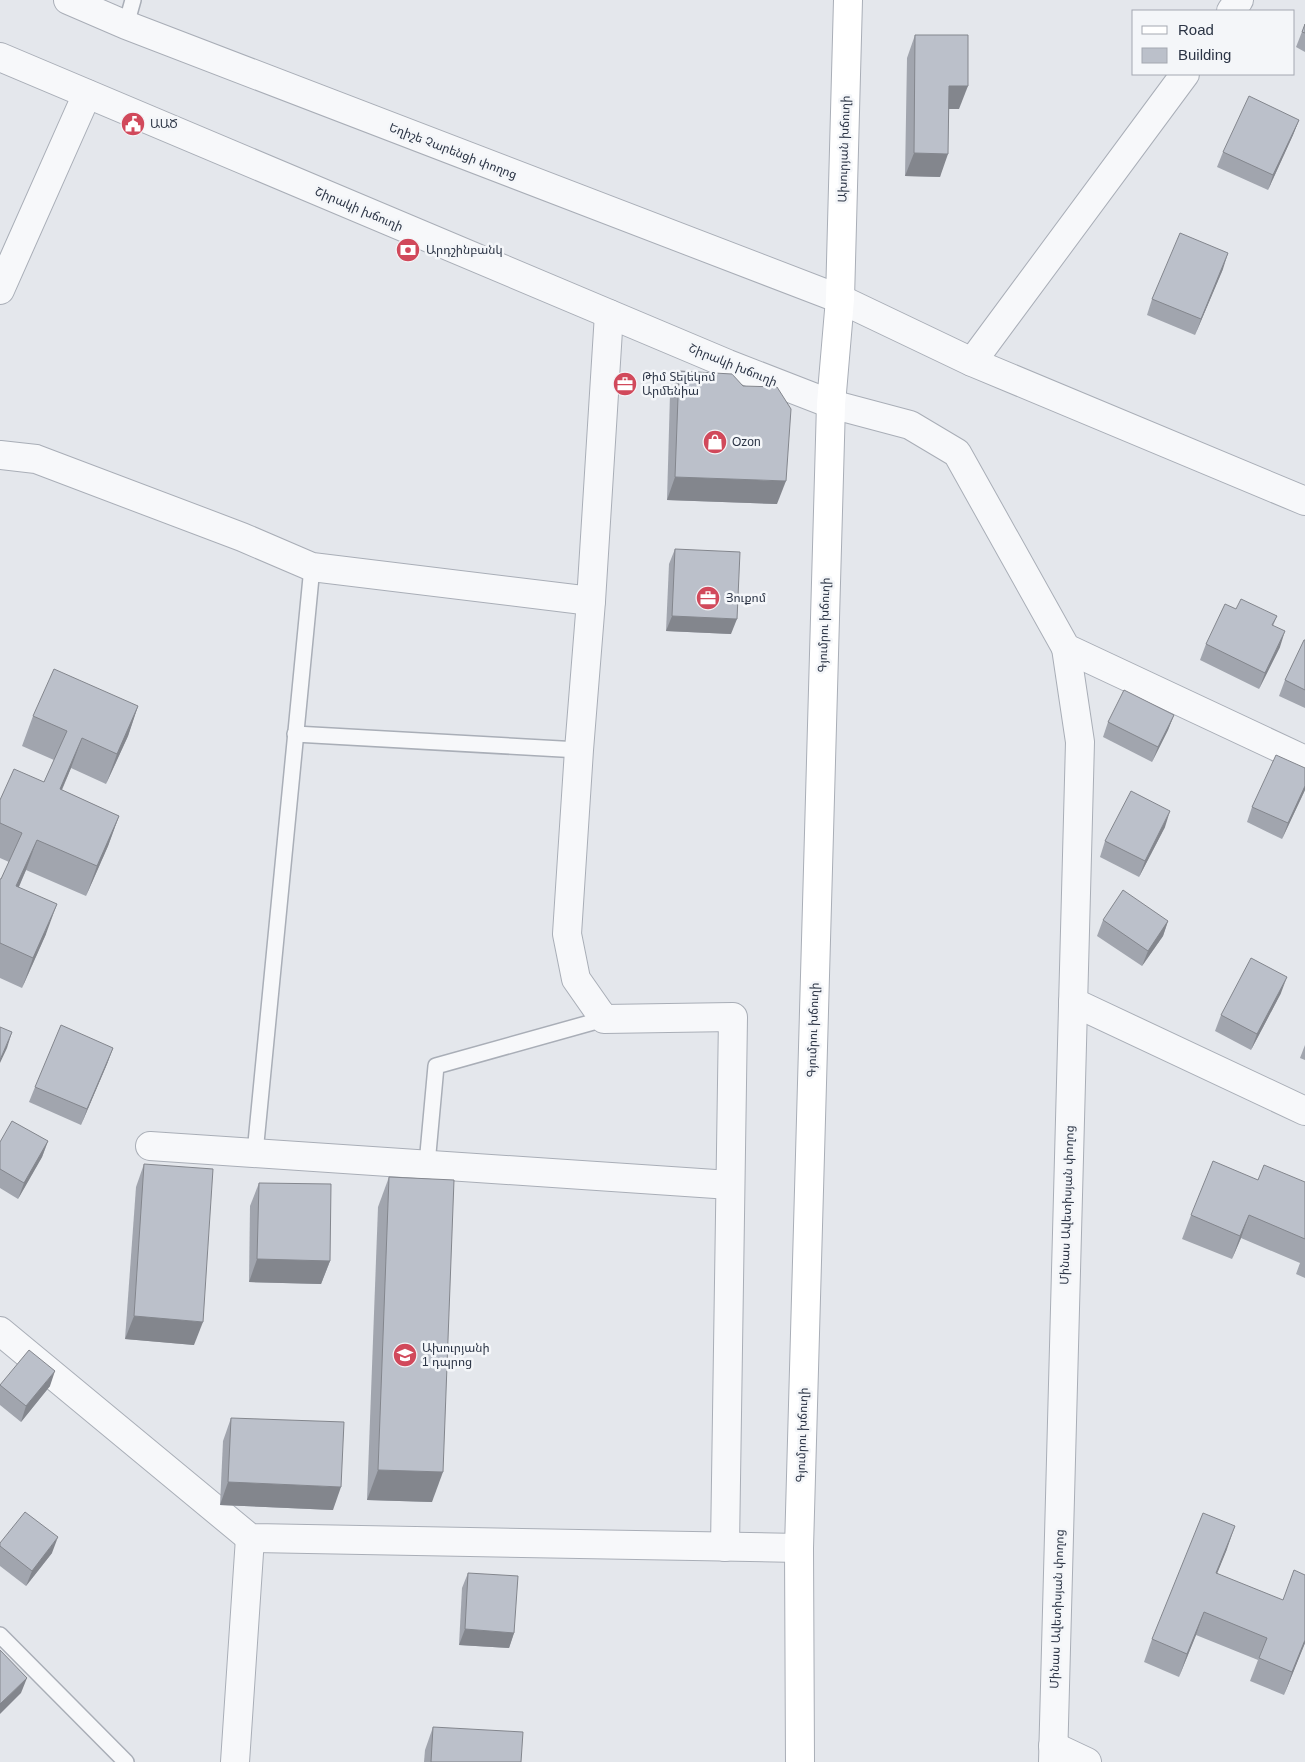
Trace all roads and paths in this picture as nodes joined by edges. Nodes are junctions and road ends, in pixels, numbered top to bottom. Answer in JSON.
{"nodes":[{"id":1,"x":68,"y":0,"type":"edge"},
{"id":2,"x":848,"y":0,"type":"edge"},
{"id":3,"x":129,"y":13,"type":"edge"},
{"id":4,"x":0,"y":57,"type":"edge"},
{"id":5,"x":1183,"y":75,"type":"edge"},
{"id":6,"x":87,"y":94,"type":"junction"},
{"id":7,"x":0,"y":290,"type":"edge"},
{"id":8,"x":840,"y":299,"type":"junction"},
{"id":9,"x":609,"y":314,"type":"junction"},
{"id":10,"x":972,"y":362,"type":"junction"},
{"id":11,"x":830,"y":404,"type":"junction"},
{"id":12,"x":0,"y":455,"type":"edge"},
{"id":13,"x":1305,"y":501,"type":"edge"},
{"id":14,"x":312,"y":567,"type":"junction"},
{"id":15,"x":591,"y":601,"type":"junction"},
{"id":16,"x":1066,"y":648,"type":"junction"},
{"id":17,"x":296,"y":734,"type":"junction"},
{"id":18,"x":579,"y":750,"type":"junction"},
{"id":19,"x":1305,"y":760,"type":"edge"},
{"id":20,"x":1073,"y":1002,"type":"junction"},
{"id":21,"x":604,"y":1019,"type":"junction"},
{"id":22,"x":1305,"y":1110,"type":"edge"},
{"id":23,"x":150,"y":1146,"type":"dead end"},
{"id":24,"x":255,"y":1153,"type":"junction"},
{"id":25,"x":427,"y":1164,"type":"junction"},
{"id":26,"x":730,"y":1185,"type":"junction"},
{"id":27,"x":0,"y":1331,"type":"edge"},
{"id":28,"x":250,"y":1538,"type":"junction"},
{"id":29,"x":725,"y":1547,"type":"junction"},
{"id":30,"x":799,"y":1548,"type":"junction"},
{"id":31,"x":0,"y":1635,"type":"edge"},
{"id":32,"x":1053,"y":1754,"type":"edge"},
{"id":33,"x":126,"y":1762,"type":"edge"},
{"id":34,"x":235,"y":1762,"type":"edge"},
{"id":35,"x":800,"y":1762,"type":"edge"},
{"id":36,"x":1087,"y":1762,"type":"edge"}],
"edges":[{"from":1,"to":3,"type":"street","name":"Եղիշե Չարենցի փողոց"},
{"from":2,"to":8,"type":"main road","name":"Ախուրյան խճուղի"},
{"from":3,"to":8,"type":"street","name":"Եղիշե Չարենցի փողոց"},
{"from":4,"to":6,"type":"street","name":"Շիրակի խճուղի"},
{"from":5,"to":10,"type":"street"},
{"from":6,"to":7,"type":"street"},
{"from":6,"to":9,"type":"street","name":"Շիրակի խճուղի"},
{"from":8,"to":10,"type":"street","name":"Եղիշե Չարենցի փողոց"},
{"from":8,"to":11,"type":"main road","name":"Գյումրու խճուղի"},
{"from":9,"to":11,"type":"street","name":"Շիրակի խճուղի"},
{"from":9,"to":15,"type":"street"},
{"from":10,"to":13,"type":"street","name":"Եղիշե Չարենցի փողոց"},
{"from":11,"to":16,"type":"street","name":"Շիրակի խճուղի"},
{"from":11,"to":30,"type":"main road","name":"Գյումրու խճուղի"},
{"from":12,"to":14,"type":"street"},
{"from":14,"to":15,"type":"street"},
{"from":14,"to":17,"type":"lane"},
{"from":15,"to":18,"type":"street"},
{"from":16,"to":19,"type":"street"},
{"from":16,"to":20,"type":"street","name":"Մինաս Ավետիսյան փողոց"},
{"from":17,"to":18,"type":"lane"},
{"from":17,"to":24,"type":"lane"},
{"from":18,"to":21,"type":"street"},
{"from":20,"to":22,"type":"street"},
{"from":20,"to":32,"type":"street","name":"Մինաս Ավետիսյան փողոց"},
{"from":21,"to":25,"type":"lane"},
{"from":21,"to":26,"type":"street"},
{"from":23,"to":24,"type":"street"},
{"from":24,"to":25,"type":"street"},
{"from":25,"to":26,"type":"street"},
{"from":26,"to":29,"type":"street"},
{"from":27,"to":28,"type":"street"},
{"from":28,"to":29,"type":"street"},
{"from":28,"to":34,"type":"street"},
{"from":29,"to":30,"type":"street"},
{"from":30,"to":35,"type":"main road","name":"Գյումրու խճուղի"},
{"from":31,"to":33,"type":"lane"},
{"from":32,"to":36,"type":"street"}]}
